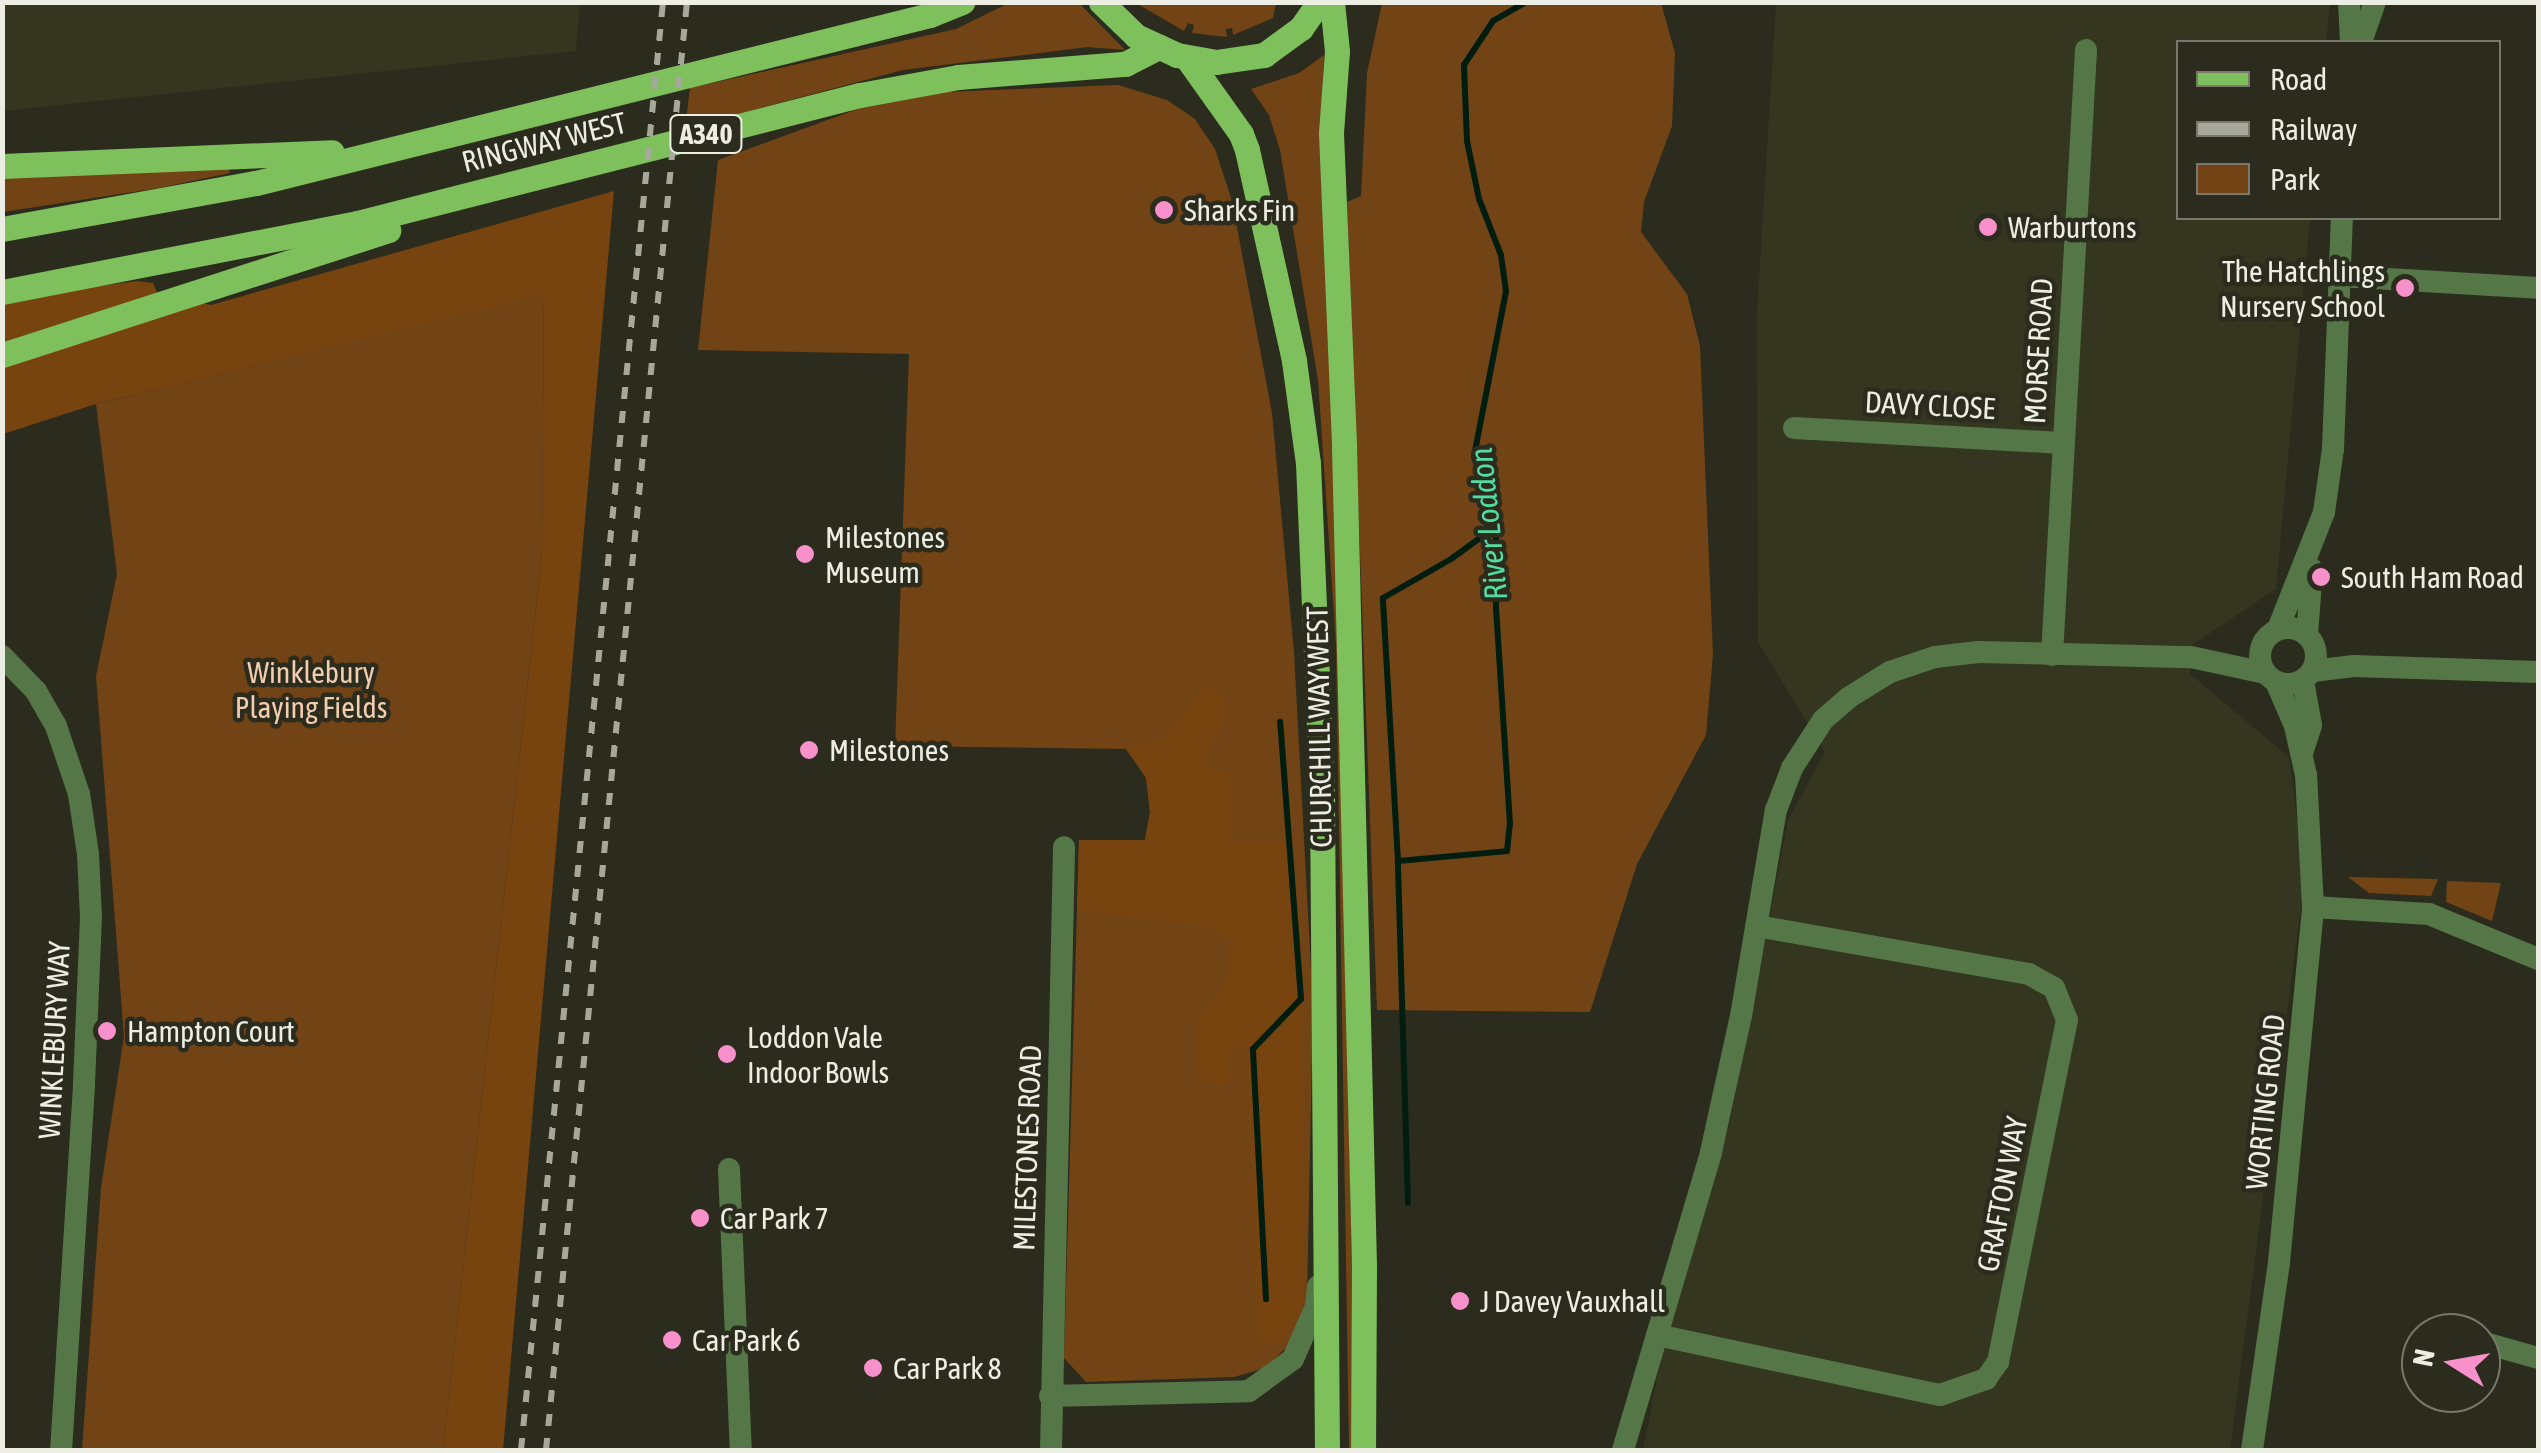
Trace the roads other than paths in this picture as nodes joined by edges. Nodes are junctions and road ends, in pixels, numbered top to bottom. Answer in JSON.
{"nodes":[{"id":1,"x":962,"y":2,"type":"edge"},
{"id":2,"x":1101,"y":2,"type":"edge"},
{"id":3,"x":1318,"y":2,"type":"edge"},
{"id":4,"x":1332,"y":2,"type":"edge"},
{"id":5,"x":2349,"y":2,"type":"edge"},
{"id":6,"x":2375,"y":2,"type":"edge"},
{"id":7,"x":2351,"y":40,"type":"edge"},
{"id":8,"x":2363,"y":40,"type":"edge"},
{"id":9,"x":1159,"y":48,"type":"junction"},
{"id":10,"x":2086,"y":50,"type":"dead end"},
{"id":11,"x":1187,"y":58,"type":"junction"},
{"id":12,"x":396,"y":147,"type":"junction"},
{"id":13,"x":2,"y":166,"type":"edge"},
{"id":14,"x":558,"y":172,"type":"junction"},
{"id":15,"x":2342,"y":220,"type":"edge"},
{"id":16,"x":2,"y":229,"type":"edge"},
{"id":17,"x":2338,"y":276,"type":"junction"},
{"id":18,"x":2538,"y":288,"type":"edge"},
{"id":19,"x":2,"y":292,"type":"edge"},
{"id":20,"x":2,"y":355,"type":"edge"},
{"id":21,"x":1794,"y":428,"type":"dead end"},
{"id":22,"x":2063,"y":443,"type":"junction"},
{"id":23,"x":2315,"y":544,"type":"junction"},
{"id":24,"x":2271,"y":636,"type":"junction"},
{"id":25,"x":2052,"y":654,"type":"junction"},
{"id":26,"x":2,"y":656,"type":"edge"},
{"id":27,"x":2191,"y":657,"type":"junction"},
{"id":28,"x":2310,"y":659,"type":"junction"},
{"id":29,"x":2538,"y":672,"type":"edge"},
{"id":30,"x":2270,"y":678,"type":"junction"},
{"id":31,"x":2300,"y":759,"type":"junction"},
{"id":32,"x":1064,"y":847,"type":"dead end"},
{"id":33,"x":2313,"y":907,"type":"junction"},
{"id":34,"x":1756,"y":926,"type":"junction"},
{"id":35,"x":2538,"y":959,"type":"edge"},
{"id":36,"x":729,"y":1170,"type":"dead end"},
{"id":37,"x":1328,"y":1178,"type":"junction"},
{"id":38,"x":1657,"y":1335,"type":"junction"},
{"id":39,"x":2501,"y":1347,"type":"edge"},
{"id":40,"x":2538,"y":1358,"type":"edge"},
{"id":41,"x":1050,"y":1396,"type":"junction"},
{"id":42,"x":61,"y":1450,"type":"edge"},
{"id":43,"x":742,"y":1450,"type":"edge"},
{"id":44,"x":1051,"y":1450,"type":"edge"},
{"id":45,"x":1328,"y":1450,"type":"edge"},
{"id":46,"x":1363,"y":1450,"type":"edge"},
{"id":47,"x":1624,"y":1450,"type":"edge"},
{"id":48,"x":2252,"y":1450,"type":"edge"}],
"edges":[{"from":1,"to":12,"type":"main road","name":"RINGWAY WEST","number":"A340"},
{"from":2,"to":9,"type":"main road"},
{"from":3,"to":11,"type":"main road"},
{"from":4,"to":46,"type":"main road","name":"CHURCHILL WAY WEST"},
{"from":5,"to":7,"type":"street"},
{"from":6,"to":8,"type":"street"},
{"from":9,"to":11,"type":"main road"},
{"from":9,"to":14,"type":"main road","name":"RINGWAY WEST","number":"A340"},
{"from":10,"to":22,"type":"street","name":"MORSE ROAD"},
{"from":11,"to":37,"type":"main road","name":"CHURCHILL WAY WEST"},
{"from":12,"to":13,"type":"main road"},
{"from":12,"to":16,"type":"main road","name":"RINGWAY WEST","number":"A340"},
{"from":14,"to":19,"type":"main road","name":"RINGWAY WEST","number":"A340"},
{"from":14,"to":20,"type":"main road"},
{"from":15,"to":17,"type":"street","name":"WORTING ROAD"},
{"from":17,"to":18,"type":"street"},
{"from":17,"to":23,"type":"street","name":"WORTING ROAD"},
{"from":21,"to":22,"type":"street","name":"DAVY CLOSE"},
{"from":22,"to":25,"type":"street","name":"MORSE ROAD"},
{"from":23,"to":24,"type":"street","name":"WORTING ROAD"},
{"from":23,"to":28,"type":"street","name":"WORTING ROAD"},
{"from":24,"to":27,"type":"street"},
{"from":24,"to":28,"type":"street"},
{"from":24,"to":30,"type":"street"},
{"from":25,"to":27,"type":"street"},
{"from":25,"to":34,"type":"street"},
{"from":26,"to":42,"type":"street","name":"WINKLEBURY WAY"},
{"from":27,"to":30,"type":"street"},
{"from":28,"to":29,"type":"street"},
{"from":28,"to":30,"type":"street"},
{"from":28,"to":31,"type":"street","name":"WORTING ROAD"},
{"from":30,"to":31,"type":"street","name":"WORTING ROAD"},
{"from":31,"to":33,"type":"street","name":"WORTING ROAD"},
{"from":32,"to":41,"type":"street","name":"MILESTONES ROAD"},
{"from":33,"to":35,"type":"street"},
{"from":33,"to":48,"type":"street","name":"WORTING ROAD"},
{"from":34,"to":38,"type":"street"},
{"from":34,"to":38,"type":"street","name":"GRAFTON WAY"},
{"from":36,"to":43,"type":"street"},
{"from":37,"to":41,"type":"street"},
{"from":37,"to":45,"type":"main road","name":"CHURCHILL WAY WEST"},
{"from":38,"to":47,"type":"street"},
{"from":39,"to":40,"type":"street"},
{"from":41,"to":44,"type":"street","name":"MILESTONES ROAD"}]}
